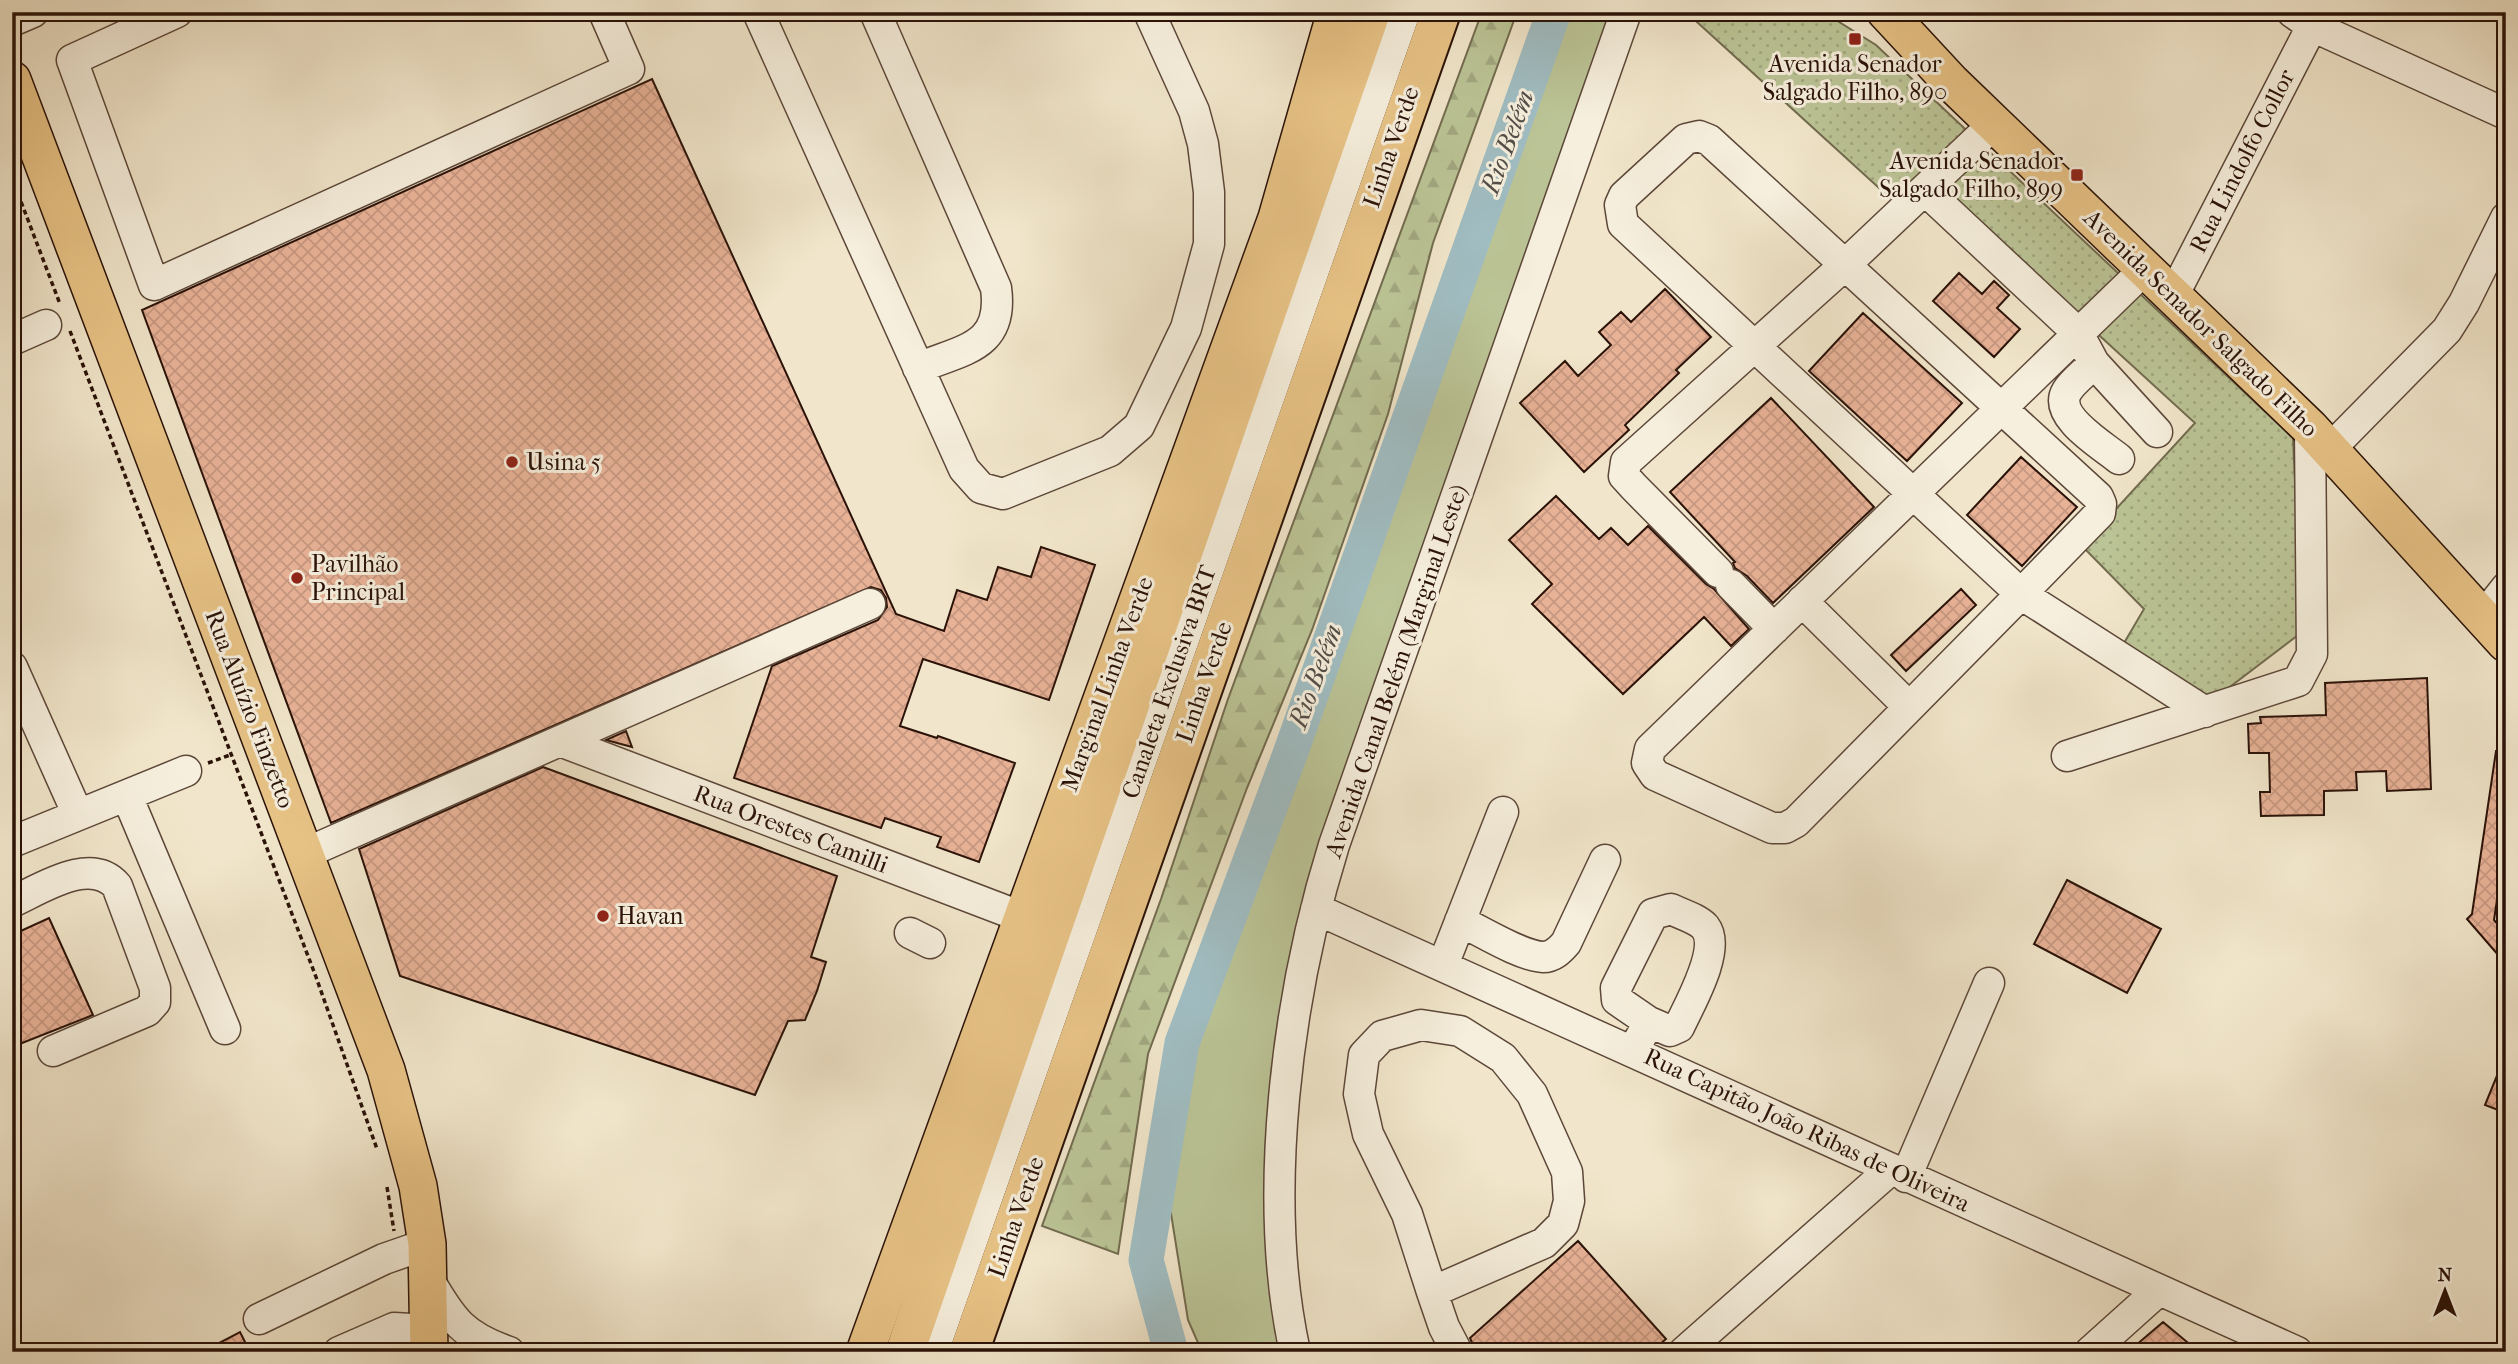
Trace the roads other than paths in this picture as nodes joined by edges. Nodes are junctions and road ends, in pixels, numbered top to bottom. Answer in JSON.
{"nodes":[{"id":1,"x":33,"y":12,"type":"edge"},
{"id":2,"x":177,"y":12,"type":"edge"},
{"id":3,"x":604,"y":12,"type":"edge"},
{"id":4,"x":758,"y":12,"type":"edge"},
{"id":5,"x":875,"y":12,"type":"edge"},
{"id":6,"x":1149,"y":12,"type":"edge"},
{"id":7,"x":1336,"y":12,"type":"edge"},
{"id":8,"x":1371,"y":12,"type":"edge"},
{"id":9,"x":1405,"y":12,"type":"edge"},
{"id":10,"x":1441,"y":12,"type":"edge"},
{"id":11,"x":1626,"y":12,"type":"edge"},
{"id":12,"x":1886,"y":12,"type":"edge"},
{"id":13,"x":2302,"y":19,"type":"edge"},
{"id":14,"x":12,"y":21,"type":"edge"},
{"id":15,"x":12,"y":80,"type":"edge"},
{"id":16,"x":2506,"y":114,"type":"edge"},
{"id":17,"x":1994,"y":124,"type":"junction"},
{"id":18,"x":1925,"y":190,"type":"junction"},
{"id":19,"x":2506,"y":218,"type":"edge"},
{"id":20,"x":1847,"y":263,"type":"junction"},
{"id":21,"x":2145,"y":269,"type":"junction"},
{"id":22,"x":2173,"y":296,"type":"junction"},
{"id":23,"x":60,"y":324,"type":"road end"},
{"id":24,"x":2078,"y":333,"type":"junction"},
{"id":25,"x":12,"y":340,"type":"edge"},
{"id":26,"x":1754,"y":346,"type":"junction"},
{"id":27,"x":2094,"y":363,"type":"junction"},
{"id":28,"x":919,"y":368,"type":"junction"},
{"id":29,"x":2001,"y":409,"type":"junction"},
{"id":30,"x":2157,"y":432,"type":"dead end"},
{"id":31,"x":2320,"y":439,"type":"junction"},
{"id":32,"x":2119,"y":459,"type":"dead end"},
{"id":33,"x":1915,"y":492,"type":"junction"},
{"id":34,"x":2506,"y":588,"type":"edge"},
{"id":35,"x":2021,"y":594,"type":"junction"},
{"id":36,"x":1802,"y":601,"type":"junction"},
{"id":37,"x":870,"y":604,"type":"dead end"},
{"id":38,"x":1774,"y":629,"type":"junction"},
{"id":39,"x":2494,"y":630,"type":"edge"},
{"id":40,"x":12,"y":667,"type":"edge"},
{"id":41,"x":1909,"y":707,"type":"junction"},
{"id":42,"x":2205,"y":712,"type":"junction"},
{"id":43,"x":560,"y":741,"type":"junction"},
{"id":44,"x":2067,"y":756,"type":"dead end"},
{"id":45,"x":186,"y":772,"type":"road end"},
{"id":46,"x":127,"y":796,"type":"junction"},
{"id":47,"x":1503,"y":812,"type":"dead end"},
{"id":48,"x":78,"y":816,"type":"junction"},
{"id":49,"x":12,"y":842,"type":"edge"},
{"id":50,"x":306,"y":853,"type":"junction"},
{"id":51,"x":1605,"y":860,"type":"dead end"},
{"id":52,"x":12,"y":902,"type":"edge"},
{"id":53,"x":1316,"y":909,"type":"junction"},
{"id":54,"x":1022,"y":917,"type":"junction"},
{"id":55,"x":1460,"y":921,"type":"junction"},
{"id":56,"x":1443,"y":965,"type":"junction"},
{"id":57,"x":1989,"y":983,"type":"dead end"},
{"id":58,"x":1649,"y":1022,"type":"dead end"},
{"id":59,"x":225,"y":1029,"type":"dead end"},
{"id":60,"x":53,"y":1051,"type":"dead end"},
{"id":61,"x":1633,"y":1051,"type":"junction"},
{"id":62,"x":1898,"y":1173,"type":"junction"},
{"id":63,"x":418,"y":1259,"type":"junction"},
{"id":64,"x":2159,"y":1290,"type":"junction"},
{"id":65,"x":1432,"y":1292,"type":"junction"},
{"id":66,"x":259,"y":1319,"type":"dead end"},
{"id":67,"x":429,"y":1341,"type":"edge"},
{"id":68,"x":500,"y":1349,"type":"edge"},
{"id":69,"x":339,"y":1352,"type":"edge"},
{"id":70,"x":460,"y":1352,"type":"edge"},
{"id":71,"x":865,"y":1352,"type":"edge"},
{"id":72,"x":905,"y":1352,"type":"edge"},
{"id":73,"x":933,"y":1352,"type":"edge"},
{"id":74,"x":969,"y":1352,"type":"edge"},
{"id":75,"x":1295,"y":1352,"type":"edge"},
{"id":76,"x":1457,"y":1352,"type":"edge"},
{"id":77,"x":1684,"y":1352,"type":"edge"},
{"id":78,"x":2090,"y":1352,"type":"edge"},
{"id":79,"x":2297,"y":1352,"type":"edge"}],
"edges":[{"from":1,"to":14,"type":"street"},
{"from":2,"to":3,"type":"street"},
{"from":4,"to":28,"type":"street"},
{"from":5,"to":28,"type":"street"},
{"from":6,"to":28,"type":"street"},
{"from":7,"to":54,"type":"main road","name":"Marginal Linha Verde"},
{"from":8,"to":72,"type":"highway"},
{"from":9,"to":73,"type":"street","name":"Canaleta Exclusiva BRT"},
{"from":10,"to":74,"type":"highway","name":"Linha Verde"},
{"from":11,"to":53,"type":"street","name":"Avenida Canal Belém (Marginal Leste)"},
{"from":12,"to":17,"type":"main road","name":"Avenida Senador Salgado Filho"},
{"from":13,"to":16,"type":"street"},
{"from":13,"to":22,"type":"street","name":"Rua Lindolfo Collor"},
{"from":15,"to":50,"type":"main road","name":"Rua Aluízio Finzetto"},
{"from":17,"to":18,"type":"street"},
{"from":17,"to":21,"type":"main road","name":"Avenida Senador Salgado Filho"},
{"from":18,"to":20,"type":"street"},
{"from":18,"to":24,"type":"street"},
{"from":19,"to":31,"type":"street"},
{"from":20,"to":26,"type":"street"},
{"from":20,"to":26,"type":"street"},
{"from":20,"to":29,"type":"street"},
{"from":21,"to":22,"type":"main road","name":"Avenida Senador Salgado Filho"},
{"from":21,"to":24,"type":"street"},
{"from":22,"to":31,"type":"main road","name":"Avenida Senador Salgado Filho"},
{"from":23,"to":25,"type":"street"},
{"from":24,"to":27,"type":"street"},
{"from":24,"to":29,"type":"street"},
{"from":26,"to":33,"type":"street"},
{"from":26,"to":38,"type":"street"},
{"from":27,"to":30,"type":"street"},
{"from":27,"to":32,"type":"street"},
{"from":29,"to":33,"type":"street"},
{"from":29,"to":35,"type":"street"},
{"from":31,"to":39,"type":"main road","name":"Avenida Senador Salgado Filho"},
{"from":31,"to":42,"type":"street"},
{"from":33,"to":35,"type":"street"},
{"from":33,"to":36,"type":"street"},
{"from":34,"to":39,"type":"street"},
{"from":35,"to":41,"type":"street"},
{"from":35,"to":42,"type":"street"},
{"from":36,"to":38,"type":"street"},
{"from":36,"to":41,"type":"street"},
{"from":37,"to":43,"type":"street"},
{"from":38,"to":41,"type":"street"},
{"from":40,"to":48,"type":"street"},
{"from":42,"to":44,"type":"street"},
{"from":43,"to":50,"type":"street"},
{"from":43,"to":54,"type":"street","name":"Rua Orestes Camilli"},
{"from":45,"to":46,"type":"street"},
{"from":46,"to":48,"type":"street"},
{"from":46,"to":59,"type":"street"},
{"from":47,"to":55,"type":"street"},
{"from":48,"to":49,"type":"street"},
{"from":50,"to":63,"type":"main road","name":"Rua Aluízio Finzetto"},
{"from":51,"to":55,"type":"street"},
{"from":52,"to":60,"type":"street"},
{"from":53,"to":56,"type":"street","name":"Rua Capitão João Ribas de Oliveira"},
{"from":53,"to":75,"type":"street","name":"Avenida Canal Belém (Marginal Leste)"},
{"from":54,"to":71,"type":"main road","name":"Marginal Linha Verde"},
{"from":55,"to":56,"type":"street"},
{"from":56,"to":61,"type":"street","name":"Rua Capitão João Ribas de Oliveira"},
{"from":57,"to":62,"type":"street"},
{"from":58,"to":61,"type":"street"},
{"from":61,"to":62,"type":"street","name":"Rua Capitão João Ribas de Oliveira"},
{"from":62,"to":64,"type":"street","name":"Rua Capitão João Ribas de Oliveira"},
{"from":62,"to":77,"type":"street"},
{"from":63,"to":66,"type":"street"},
{"from":63,"to":67,"type":"main road","name":"Rua Aluízio Finzetto"},
{"from":63,"to":68,"type":"street"},
{"from":64,"to":78,"type":"street"},
{"from":64,"to":79,"type":"street","name":"Rua Capitão João Ribas de Oliveira"},
{"from":65,"to":65,"type":"street"},
{"from":65,"to":76,"type":"street"},
{"from":67,"to":69,"type":"street"},
{"from":68,"to":70,"type":"street"}]}
